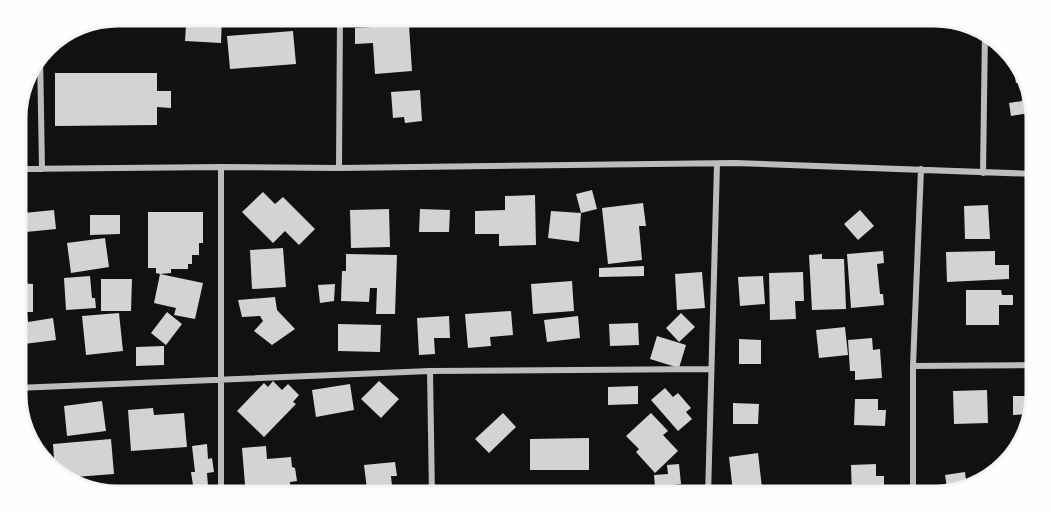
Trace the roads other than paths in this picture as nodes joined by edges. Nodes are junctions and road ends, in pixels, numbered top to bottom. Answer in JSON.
{"nodes":[{"id":1,"x":340,"y":25,"type":"edge"},
{"id":2,"x":985,"y":42,"type":"edge"},
{"id":3,"x":40,"y":68,"type":"edge"},
{"id":4,"x":717,"y":164,"type":"junction"},
{"id":5,"x":221,"y":167,"type":"junction"},
{"id":6,"x":339,"y":168,"type":"junction"},
{"id":7,"x":26,"y":169,"type":"edge"},
{"id":8,"x":42,"y":169,"type":"junction"},
{"id":9,"x":921,"y":169,"type":"junction"},
{"id":10,"x":983,"y":173,"type":"junction"},
{"id":11,"x":1026,"y":174,"type":"edge"},
{"id":12,"x":1026,"y":365,"type":"edge"},
{"id":13,"x":914,"y":366,"type":"junction"},
{"id":14,"x":710,"y":369,"type":"junction"},
{"id":15,"x":430,"y":371,"type":"junction"},
{"id":16,"x":223,"y":381,"type":"junction"},
{"id":17,"x":25,"y":388,"type":"edge"},
{"id":18,"x":708,"y":486,"type":"edge"},
{"id":19,"x":913,"y":486,"type":"edge"},
{"id":20,"x":221,"y":487,"type":"edge"},
{"id":21,"x":432,"y":487,"type":"edge"}],
"edges":[{"from":1,"to":6,"type":"street"},
{"from":2,"to":10,"type":"street"},
{"from":3,"to":8,"type":"street"},
{"from":4,"to":6,"type":"street"},
{"from":4,"to":9,"type":"street"},
{"from":4,"to":14,"type":"street"},
{"from":5,"to":6,"type":"street"},
{"from":5,"to":8,"type":"street"},
{"from":5,"to":16,"type":"street"},
{"from":7,"to":8,"type":"street"},
{"from":9,"to":10,"type":"street"},
{"from":9,"to":13,"type":"street"},
{"from":10,"to":11,"type":"street"},
{"from":12,"to":13,"type":"street"},
{"from":13,"to":19,"type":"street"},
{"from":14,"to":15,"type":"street"},
{"from":14,"to":18,"type":"street"},
{"from":15,"to":16,"type":"street"},
{"from":15,"to":21,"type":"street"},
{"from":16,"to":17,"type":"street"},
{"from":16,"to":20,"type":"street"}]}
